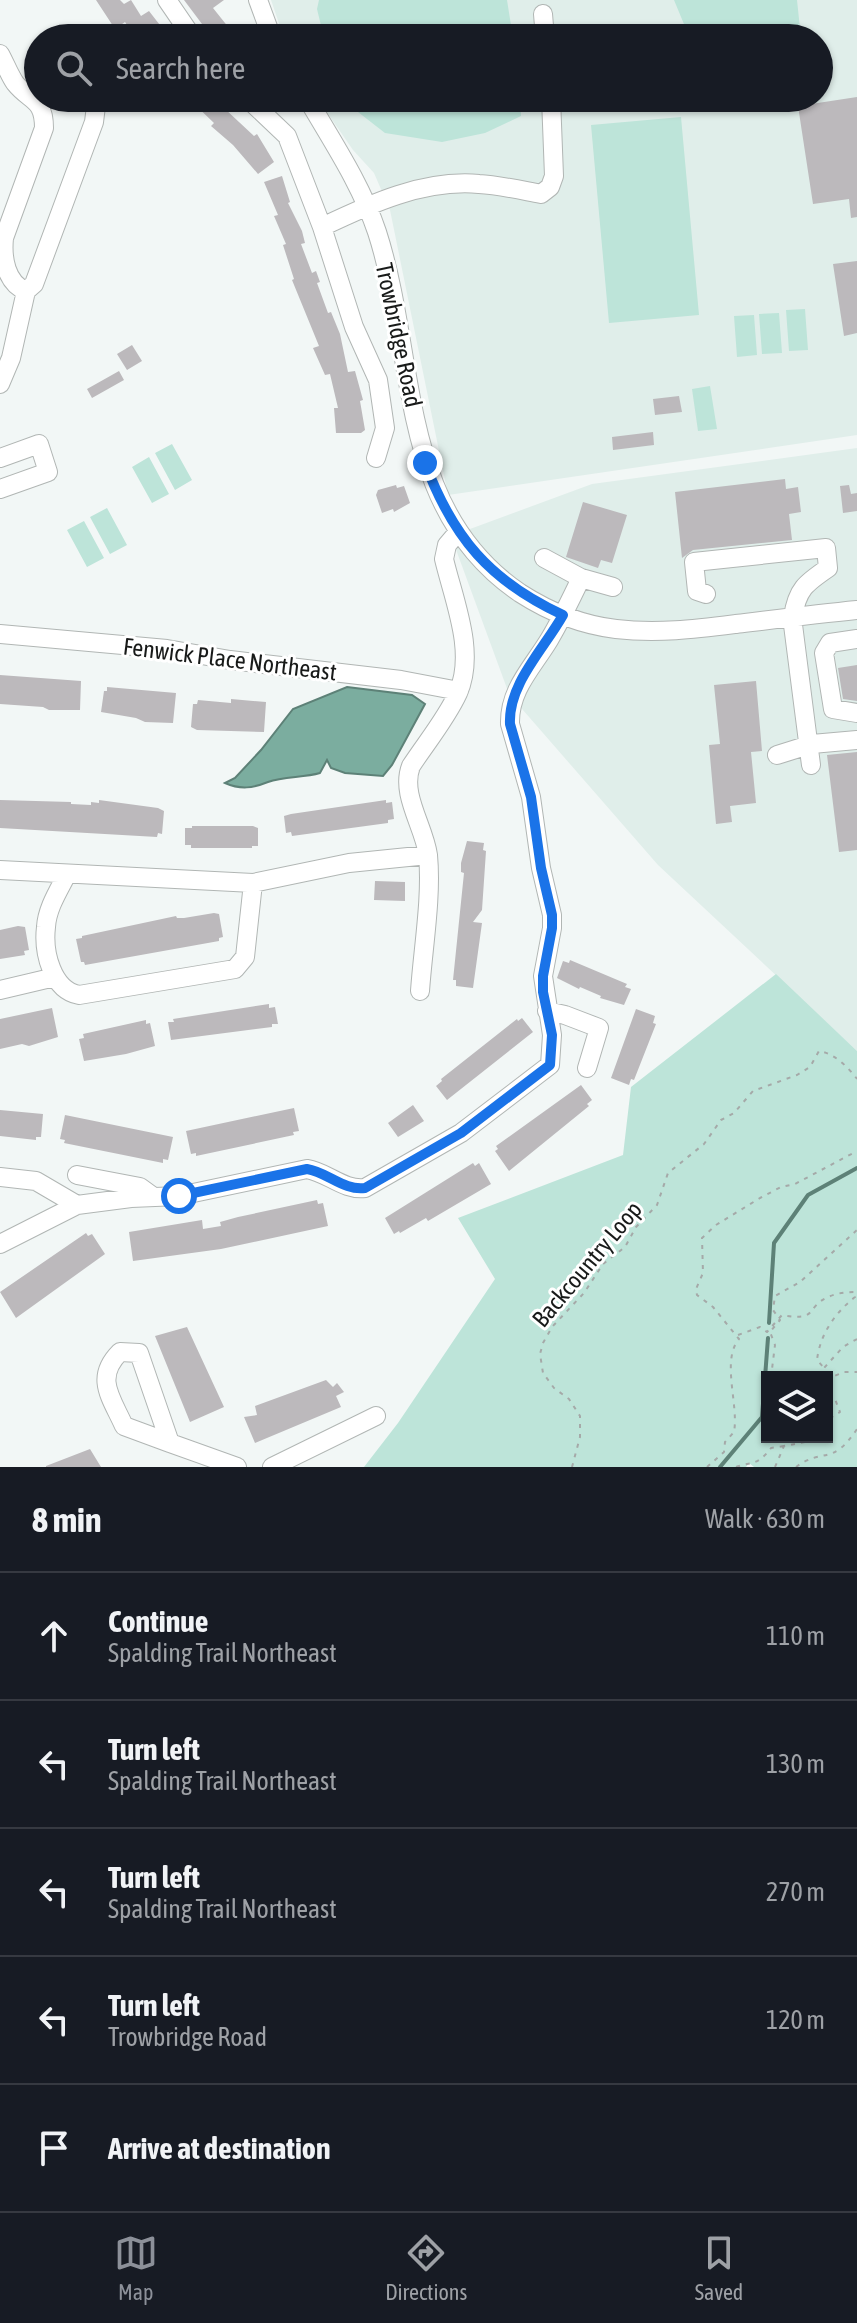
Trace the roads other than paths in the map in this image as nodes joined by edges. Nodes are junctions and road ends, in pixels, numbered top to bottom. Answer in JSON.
{"nodes":[{"id":1,"x":167,"y":0,"type":"edge"},
{"id":2,"x":258,"y":0,"type":"edge"},
{"id":3,"x":543,"y":14,"type":"dead end"},
{"id":4,"x":183,"y":24,"type":"edge"},
{"id":5,"x":267,"y":24,"type":"edge"},
{"id":6,"x":544,"y":24,"type":"edge"},
{"id":7,"x":0,"y":54,"type":"edge"},
{"id":8,"x":24,"y":83,"type":"edge"},
{"id":9,"x":16,"y":84,"type":"junction"},
{"id":10,"x":24,"y":90,"type":"edge"},
{"id":11,"x":44,"y":112,"type":"edge"},
{"id":12,"x":95,"y":112,"type":"edge"},
{"id":13,"x":262,"y":112,"type":"edge"},
{"id":14,"x":315,"y":112,"type":"edge"},
{"id":15,"x":552,"y":112,"type":"edge"},
{"id":16,"x":367,"y":205,"type":"junction"},
{"id":17,"x":322,"y":227,"type":"junction"},
{"id":18,"x":26,"y":291,"type":"junction"},
{"id":19,"x":0,"y":384,"type":"edge"},
{"id":20,"x":0,"y":458,"type":"edge"},
{"id":21,"x":376,"y":458,"type":"dead end"},
{"id":22,"x":0,"y":489,"type":"edge"},
{"id":23,"x":458,"y":532,"type":"junction"},
{"id":24,"x":544,"y":558,"type":"dead end"},
{"id":25,"x":581,"y":578,"type":"junction"},
{"id":26,"x":782,"y":584,"type":"dead end"},
{"id":27,"x":613,"y":587,"type":"dead end"},
{"id":28,"x":706,"y":594,"type":"dead end"},
{"id":29,"x":857,"y":610,"type":"edge"},
{"id":30,"x":794,"y":611,"type":"junction"},
{"id":31,"x":563,"y":615,"type":"junction"},
{"id":32,"x":0,"y":634,"type":"edge"},
{"id":33,"x":857,"y":639,"type":"edge"},
{"id":34,"x":459,"y":691,"type":"junction"},
{"id":35,"x":857,"y":713,"type":"edge"},
{"id":36,"x":857,"y":740,"type":"edge"},
{"id":37,"x":809,"y":745,"type":"junction"},
{"id":38,"x":777,"y":755,"type":"dead end"},
{"id":39,"x":811,"y":765,"type":"dead end"},
{"id":40,"x":428,"y":855,"type":"junction"},
{"id":41,"x":0,"y":870,"type":"edge"},
{"id":42,"x":67,"y":874,"type":"junction"},
{"id":43,"x":253,"y":883,"type":"junction"},
{"id":44,"x":55,"y":977,"type":"junction"},
{"id":45,"x":0,"y":990,"type":"edge"},
{"id":46,"x":420,"y":991,"type":"dead end"},
{"id":47,"x":547,"y":1011,"type":"junction"},
{"id":48,"x":587,"y":1068,"type":"dead end"},
{"id":49,"x":77,"y":1175,"type":"dead end"},
{"id":50,"x":0,"y":1177,"type":"edge"},
{"id":51,"x":153,"y":1197,"type":"junction"},
{"id":52,"x":77,"y":1205,"type":"junction"},
{"id":53,"x":0,"y":1244,"type":"edge"},
{"id":54,"x":376,"y":1416,"type":"dead end"},
{"id":55,"x":170,"y":1443,"type":"junction"},
{"id":56,"x":235,"y":1467,"type":"edge"},
{"id":57,"x":272,"y":1467,"type":"edge"}],
"edges":[{"from":1,"to":4,"type":"street"},
{"from":2,"to":5,"type":"street"},
{"from":3,"to":6,"type":"street"},
{"from":7,"to":9,"type":"street"},
{"from":8,"to":9,"type":"street"},
{"from":9,"to":10,"type":"street"},
{"from":11,"to":18,"type":"street"},
{"from":12,"to":18,"type":"street"},
{"from":13,"to":17,"type":"street"},
{"from":14,"to":16,"type":"street","name":"Trowbridge Road"},
{"from":15,"to":16,"type":"street"},
{"from":16,"to":17,"type":"street"},
{"from":16,"to":23,"type":"street","name":"Trowbridge Road"},
{"from":17,"to":21,"type":"street"},
{"from":18,"to":19,"type":"street"},
{"from":20,"to":22,"type":"street"},
{"from":23,"to":31,"type":"street","name":"Trowbridge Road"},
{"from":23,"to":34,"type":"street"},
{"from":24,"to":25,"type":"street"},
{"from":25,"to":27,"type":"street"},
{"from":25,"to":31,"type":"street"},
{"from":26,"to":30,"type":"street"},
{"from":28,"to":30,"type":"street"},
{"from":29,"to":30,"type":"street","name":"Trowbridge Road"},
{"from":30,"to":31,"type":"street","name":"Trowbridge Road"},
{"from":30,"to":37,"type":"street"},
{"from":31,"to":47,"type":"street"},
{"from":32,"to":34,"type":"street","name":"Fenwick Place Northeast"},
{"from":33,"to":35,"type":"street"},
{"from":34,"to":40,"type":"street"},
{"from":36,"to":37,"type":"street"},
{"from":37,"to":38,"type":"street"},
{"from":37,"to":39,"type":"street"},
{"from":40,"to":43,"type":"street"},
{"from":40,"to":46,"type":"street"},
{"from":41,"to":42,"type":"street"},
{"from":42,"to":43,"type":"street"},
{"from":42,"to":44,"type":"street"},
{"from":43,"to":44,"type":"street"},
{"from":44,"to":45,"type":"street"},
{"from":47,"to":48,"type":"street"},
{"from":47,"to":51,"type":"street"},
{"from":49,"to":51,"type":"street"},
{"from":50,"to":52,"type":"street"},
{"from":51,"to":52,"type":"street"},
{"from":52,"to":53,"type":"street"},
{"from":54,"to":57,"type":"street"},
{"from":55,"to":55,"type":"street"},
{"from":55,"to":56,"type":"street"}]}
